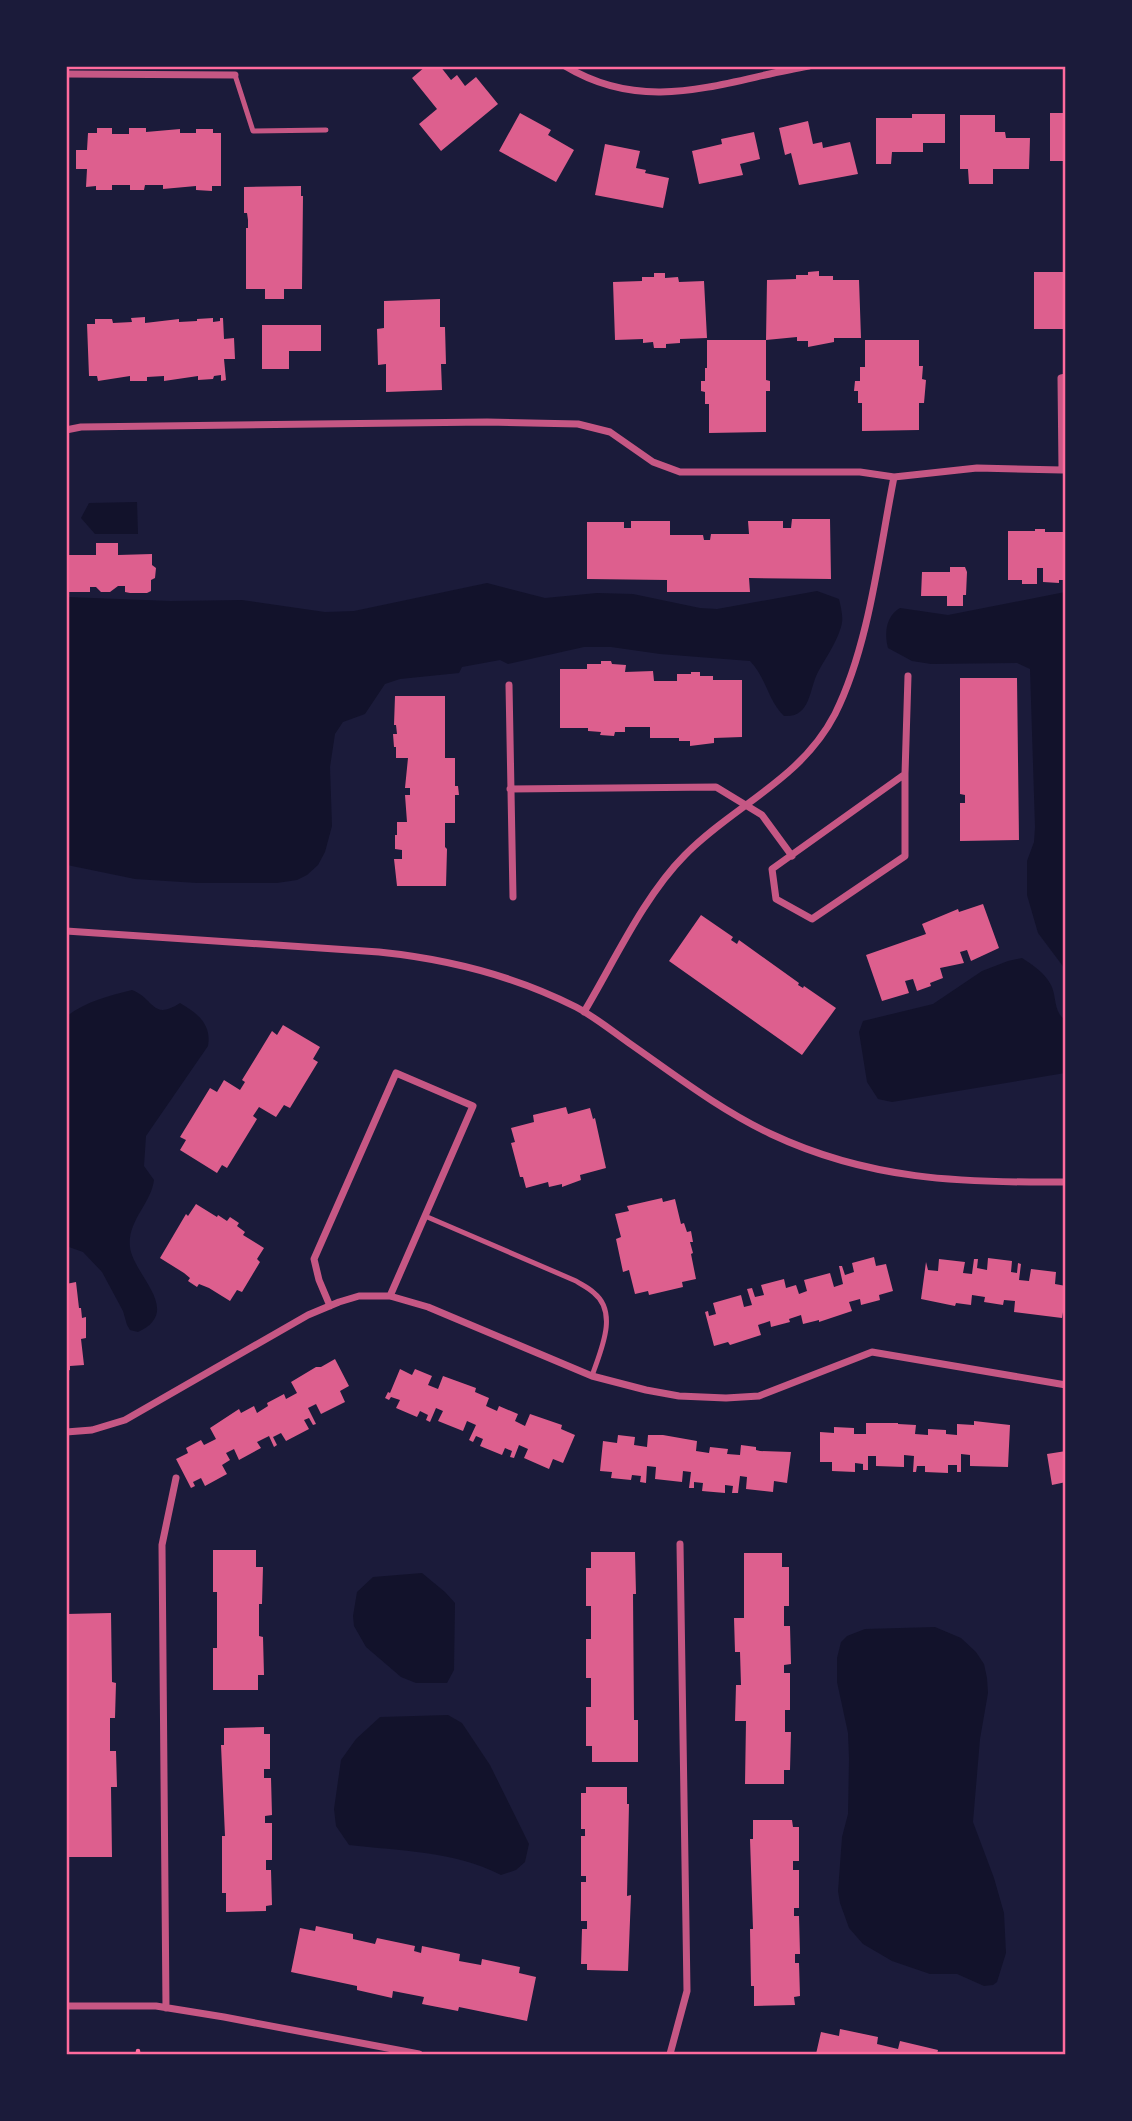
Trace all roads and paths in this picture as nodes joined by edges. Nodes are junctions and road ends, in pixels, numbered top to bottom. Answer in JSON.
{"nodes":[{"id":1,"x":565,"y":66,"type":"edge"},
{"id":2,"x":809,"y":66,"type":"edge"},
{"id":3,"x":66,"y":75,"type":"edge"},
{"id":4,"x":235,"y":75,"type":"joint"},
{"id":5,"x":326,"y":130,"type":"dead end"},
{"id":6,"x":1066,"y":377,"type":"edge"},
{"id":7,"x":66,"y":430,"type":"edge"},
{"id":8,"x":1064,"y":470,"type":"edge"},
{"id":9,"x":894,"y":477,"type":"junction"},
{"id":10,"x":908,"y":677,"type":"dead end"},
{"id":11,"x":509,"y":685,"type":"dead end"},
{"id":12,"x":905,"y":774,"type":"junction"},
{"id":13,"x":510,"y":789,"type":"junction"},
{"id":14,"x":748,"y":806,"type":"junction"},
{"id":15,"x":792,"y":856,"type":"junction"},
{"id":16,"x":513,"y":897,"type":"dead end"},
{"id":17,"x":66,"y":932,"type":"edge"},
{"id":18,"x":584,"y":1012,"type":"junction"},
{"id":19,"x":1066,"y":1182,"type":"edge"},
{"id":20,"x":425,"y":1216,"type":"junction"},
{"id":21,"x":390,"y":1296,"type":"junction"},
{"id":22,"x":330,"y":1306,"type":"junction"},
{"id":23,"x":592,"y":1376,"type":"junction"},
{"id":24,"x":1066,"y":1385,"type":"edge"},
{"id":25,"x":66,"y":1432,"type":"edge"},
{"id":26,"x":176,"y":1478,"type":"dead end"},
{"id":27,"x":680,"y":1544,"type":"dead end"},
{"id":28,"x":66,"y":2007,"type":"edge"},
{"id":29,"x":166,"y":2008,"type":"junction"},
{"id":30,"x":419,"y":2054,"type":"edge"},
{"id":31,"x":670,"y":2054,"type":"edge"}],
"edges":[{"from":1,"to":2,"type":"street"},
{"from":3,"to":4,"type":"street"},
{"from":4,"to":5,"type":"lane"},
{"from":6,"to":8,"type":"street"},
{"from":7,"to":9,"type":"street"},
{"from":8,"to":9,"type":"street"},
{"from":9,"to":14,"type":"street"},
{"from":10,"to":12,"type":"street"},
{"from":11,"to":13,"type":"street"},
{"from":12,"to":15,"type":"street"},
{"from":12,"to":15,"type":"street"},
{"from":13,"to":14,"type":"street"},
{"from":13,"to":16,"type":"street"},
{"from":14,"to":15,"type":"street"},
{"from":14,"to":18,"type":"street"},
{"from":17,"to":18,"type":"street"},
{"from":18,"to":19,"type":"street"},
{"from":20,"to":21,"type":"street"},
{"from":20,"to":22,"type":"street"},
{"from":20,"to":23,"type":"lane"},
{"from":21,"to":22,"type":"street"},
{"from":21,"to":23,"type":"street"},
{"from":22,"to":25,"type":"street"},
{"from":23,"to":24,"type":"street"},
{"from":26,"to":29,"type":"street"},
{"from":27,"to":31,"type":"street"},
{"from":28,"to":29,"type":"street"},
{"from":29,"to":30,"type":"street"}]}
